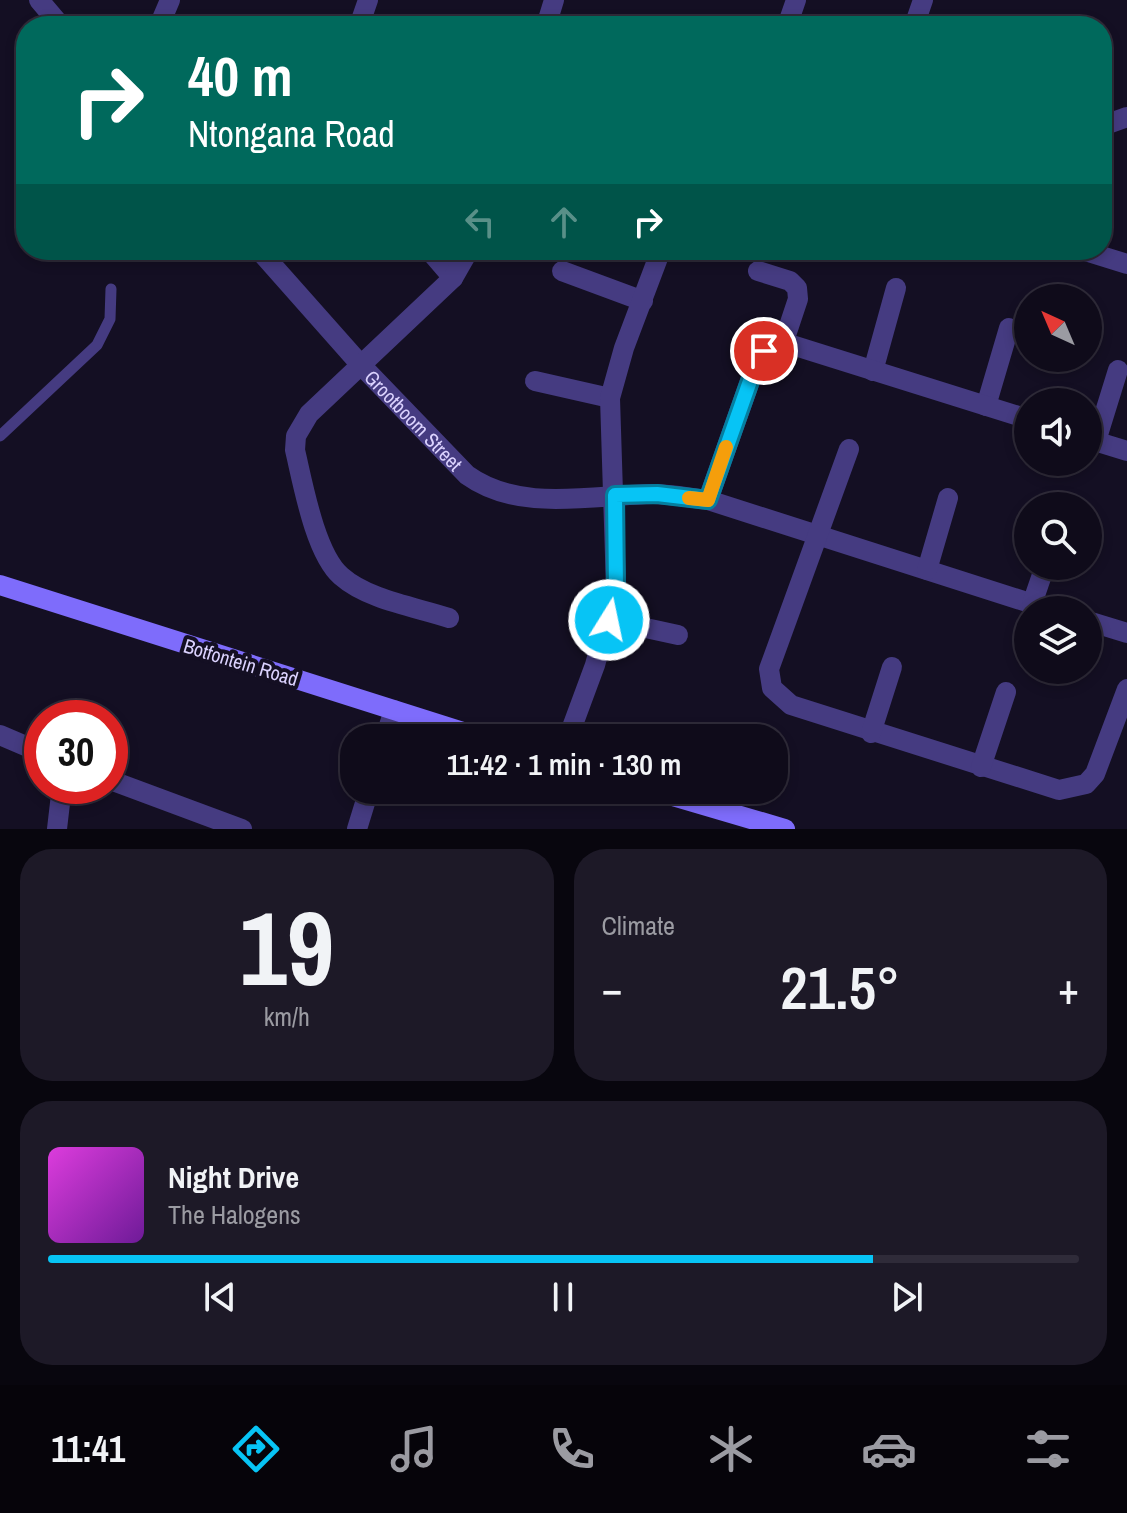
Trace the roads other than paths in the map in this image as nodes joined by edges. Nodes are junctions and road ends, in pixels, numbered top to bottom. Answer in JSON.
{"nodes":[{"id":1,"x":39,"y":0,"type":"edge"},
{"id":2,"x":53,"y":16,"type":"edge"},
{"id":3,"x":268,"y":260,"type":"edge"},
{"id":4,"x":438,"y":260,"type":"edge"},
{"id":5,"x":463,"y":260,"type":"edge"},
{"id":6,"x":657,"y":260,"type":"edge"},
{"id":7,"x":562,"y":271,"type":"dead end"},
{"id":8,"x":758,"y":271,"type":"dead end"},
{"id":9,"x":453,"y":278,"type":"junction"},
{"id":10,"x":896,"y":288,"type":"dead end"},
{"id":11,"x":111,"y":289,"type":"dead end"},
{"id":12,"x":643,"y":301,"type":"junction"},
{"id":13,"x":1009,"y":328,"type":"dead end"},
{"id":14,"x":783,"y":344,"type":"junction"},
{"id":15,"x":360,"y":364,"type":"junction"},
{"id":16,"x":1118,"y":370,"type":"dead end"},
{"id":17,"x":873,"y":371,"type":"junction"},
{"id":18,"x":535,"y":381,"type":"dead end"},
{"id":19,"x":610,"y":398,"type":"junction"},
{"id":20,"x":986,"y":406,"type":"junction"},
{"id":21,"x":1102,"y":413,"type":"edge"},
{"id":22,"x":1014,"y":415,"type":"edge"},
{"id":23,"x":0,"y":436,"type":"edge"},
{"id":24,"x":1102,"y":443,"type":"edge"},
{"id":25,"x":849,"y":449,"type":"dead end"},
{"id":26,"x":1127,"y":451,"type":"edge"},
{"id":27,"x":615,"y":495,"type":"junction"},
{"id":28,"x":948,"y":498,"type":"dead end"},
{"id":29,"x":708,"y":500,"type":"junction"},
{"id":30,"x":814,"y":537,"type":"junction"},
{"id":31,"x":927,"y":570,"type":"junction"},
{"id":32,"x":0,"y":585,"type":"edge"},
{"id":33,"x":1014,"y":598,"type":"edge"},
{"id":34,"x":449,"y":618,"type":"dead end"},
{"id":35,"x":609,"y":620,"type":"junction"},
{"id":36,"x":1102,"y":625,"type":"edge"},
{"id":37,"x":1127,"y":633,"type":"edge"},
{"id":38,"x":678,"y":635,"type":"dead end"},
{"id":39,"x":892,"y":667,"type":"dead end"},
{"id":40,"x":1127,"y":689,"type":"edge"},
{"id":41,"x":1006,"y":692,"type":"dead end"},
{"id":42,"x":394,"y":710,"type":"junction"},
{"id":43,"x":390,"y":724,"type":"edge"},
{"id":44,"x":438,"y":724,"type":"edge"},
{"id":45,"x":573,"y":724,"type":"edge"},
{"id":46,"x":871,"y":733,"type":"junction"},
{"id":47,"x":0,"y":735,"type":"edge"},
{"id":48,"x":24,"y":745,"type":"edge"},
{"id":49,"x":981,"y":767,"type":"junction"},
{"id":50,"x":128,"y":787,"type":"edge"},
{"id":51,"x":60,"y":804,"type":"edge"},
{"id":52,"x":365,"y":804,"type":"edge"},
{"id":53,"x":700,"y":804,"type":"edge"},
{"id":54,"x":57,"y":829,"type":"edge"},
{"id":55,"x":242,"y":829,"type":"edge"},
{"id":56,"x":357,"y":829,"type":"edge"},
{"id":57,"x":785,"y":829,"type":"edge"}],
"edges":[{"from":1,"to":2,"type":"street"},
{"from":3,"to":15,"type":"street","name":"Grootboom Street"},
{"from":4,"to":9,"type":"street"},
{"from":5,"to":9,"type":"street"},
{"from":6,"to":12,"type":"street"},
{"from":7,"to":12,"type":"street"},
{"from":8,"to":14,"type":"street"},
{"from":9,"to":15,"type":"street"},
{"from":10,"to":17,"type":"street"},
{"from":11,"to":23,"type":"lane"},
{"from":12,"to":19,"type":"street"},
{"from":13,"to":20,"type":"street"},
{"from":14,"to":17,"type":"street"},
{"from":14,"to":29,"type":"street"},
{"from":15,"to":27,"type":"street","name":"Grootboom Street"},
{"from":15,"to":34,"type":"street"},
{"from":16,"to":21,"type":"street"},
{"from":17,"to":20,"type":"street"},
{"from":18,"to":19,"type":"street"},
{"from":19,"to":27,"type":"street"},
{"from":20,"to":22,"type":"street"},
{"from":24,"to":26,"type":"street"},
{"from":25,"to":30,"type":"street"},
{"from":27,"to":29,"type":"street","name":"Grootboom Street"},
{"from":27,"to":35,"type":"street"},
{"from":28,"to":31,"type":"street"},
{"from":29,"to":30,"type":"street","name":"Grootboom Street"},
{"from":30,"to":31,"type":"street","name":"Grootboom Street"},
{"from":30,"to":46,"type":"street"},
{"from":31,"to":33,"type":"street","name":"Grootboom Street"},
{"from":32,"to":42,"type":"main road","name":"Botfontein Road"},
{"from":35,"to":38,"type":"street"},
{"from":35,"to":45,"type":"street"},
{"from":36,"to":37,"type":"street"},
{"from":39,"to":46,"type":"street"},
{"from":40,"to":49,"type":"street"},
{"from":41,"to":49,"type":"street"},
{"from":42,"to":43,"type":"street"},
{"from":42,"to":44,"type":"main road","name":"Botfontein Road"},
{"from":46,"to":49,"type":"street"},
{"from":47,"to":48,"type":"street"},
{"from":50,"to":55,"type":"street"},
{"from":51,"to":54,"type":"street"},
{"from":52,"to":56,"type":"street"},
{"from":53,"to":57,"type":"main road"}]}
